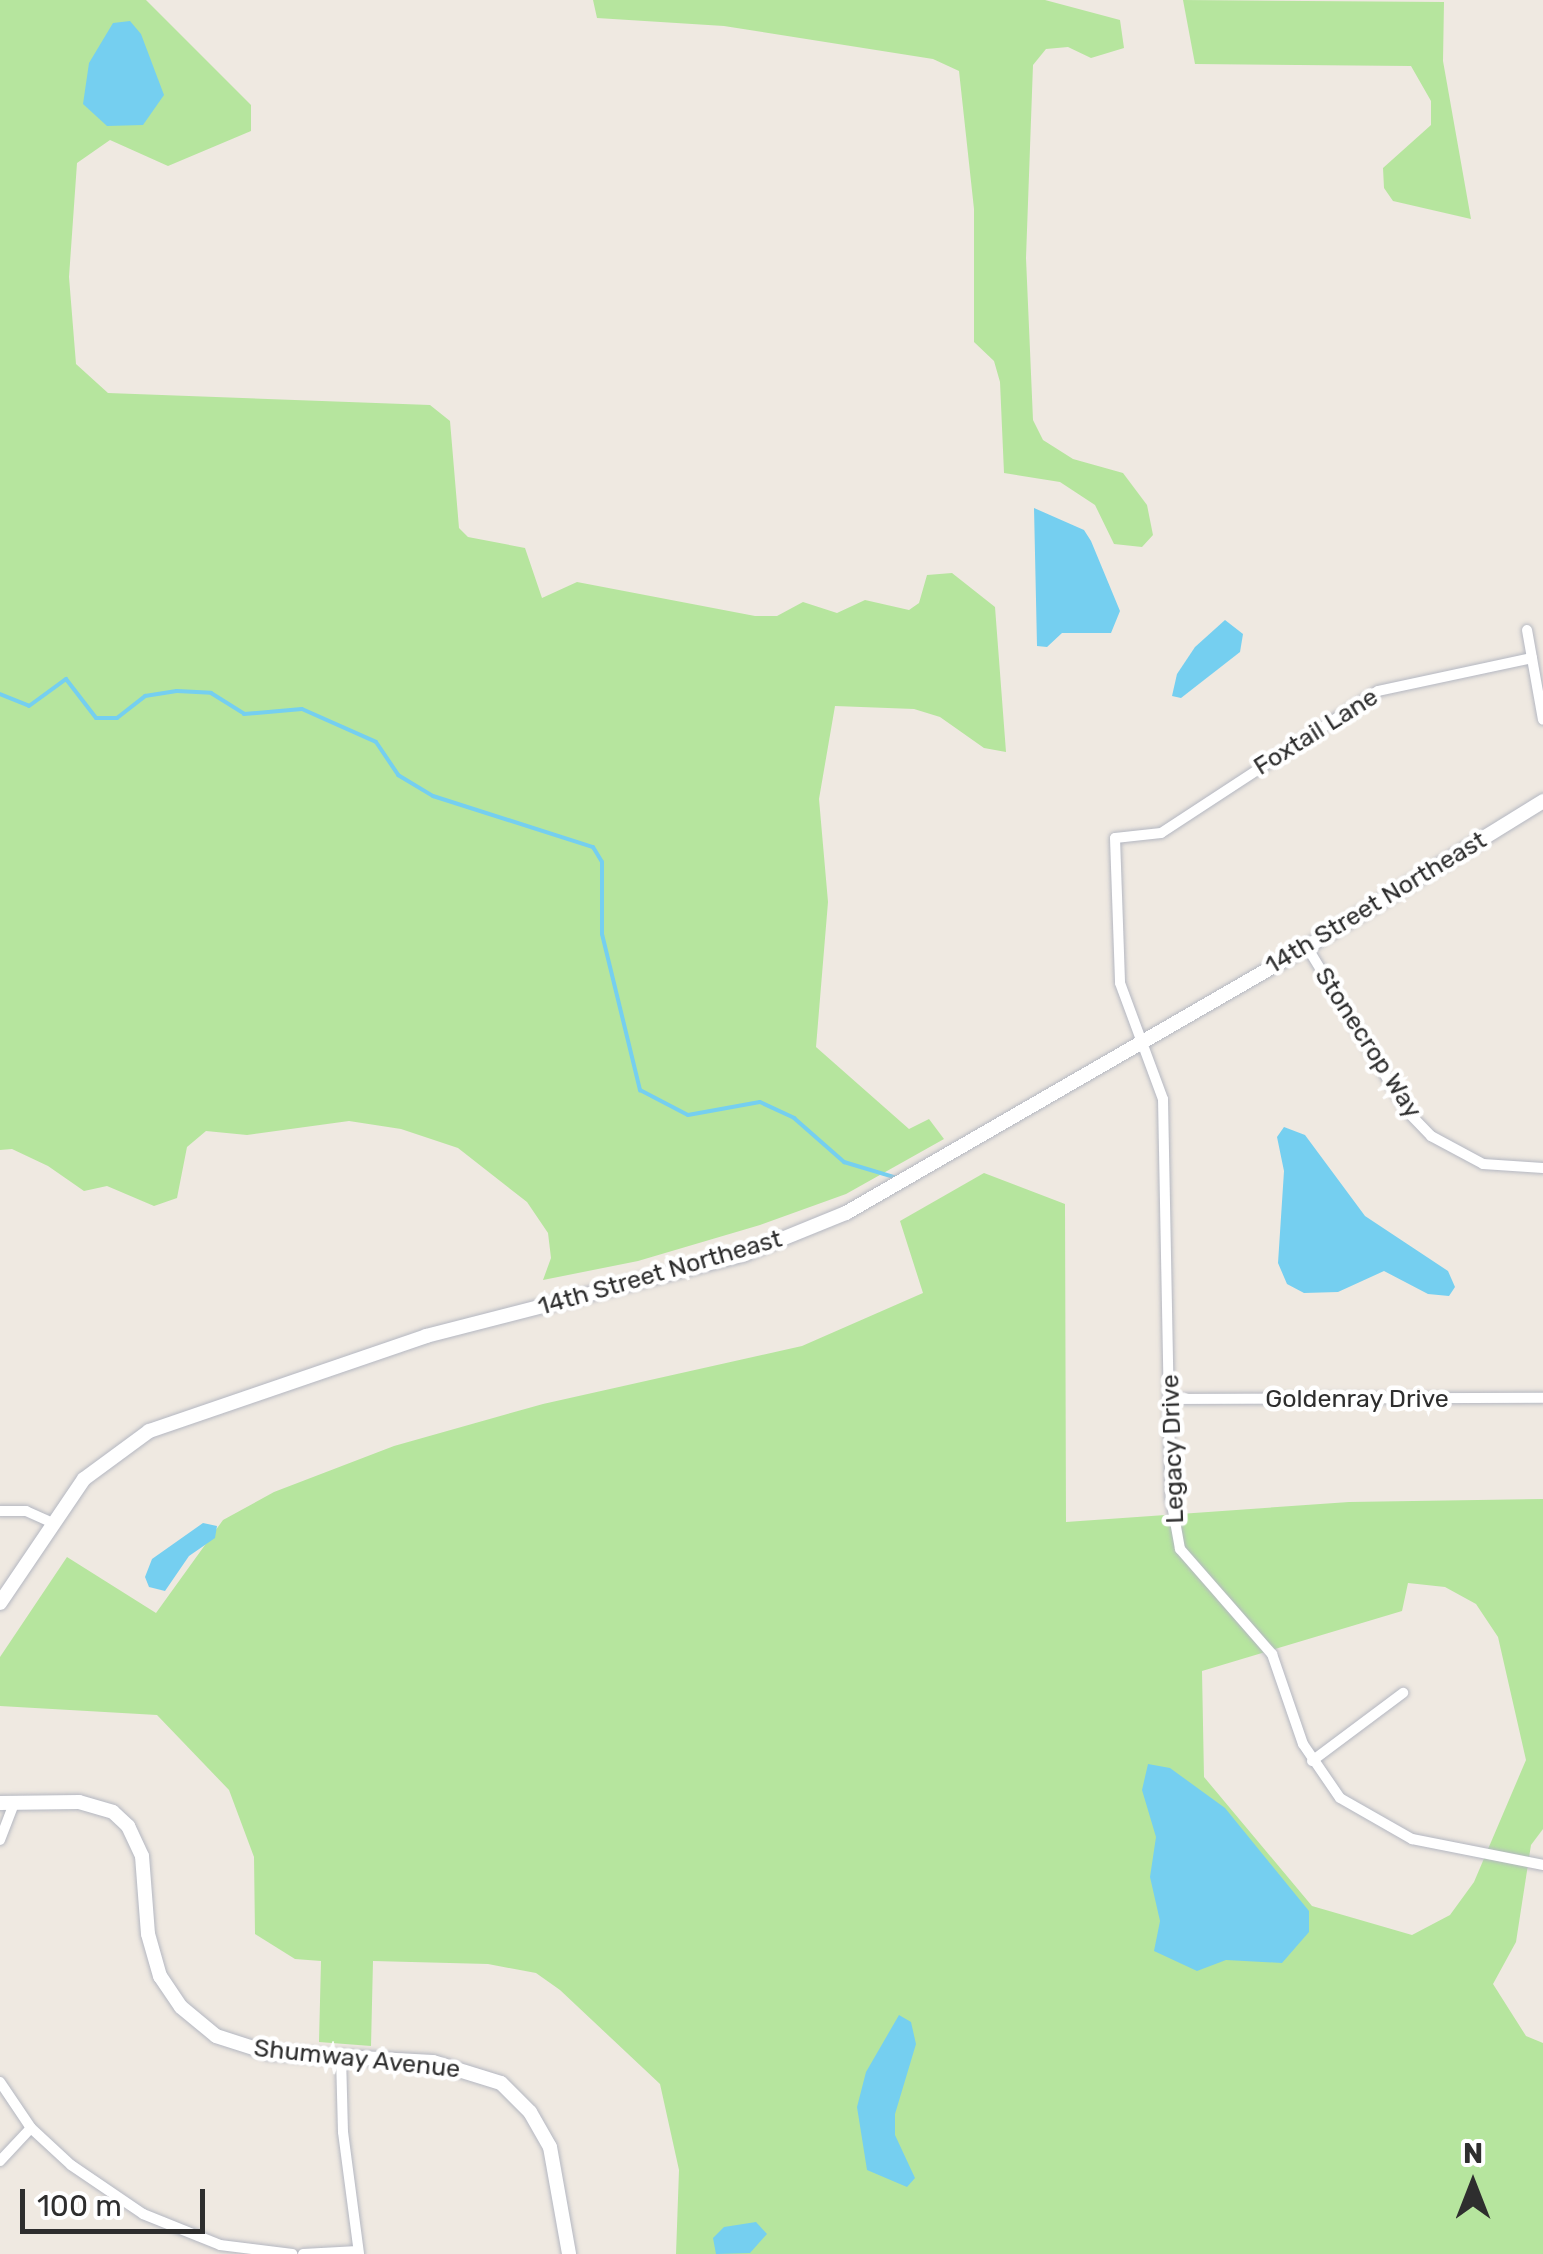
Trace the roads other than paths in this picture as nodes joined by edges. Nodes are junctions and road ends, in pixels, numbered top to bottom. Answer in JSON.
{"nodes":[{"id":1,"x":1527,"y":630,"type":"dead end"},
{"id":2,"x":1532,"y":658,"type":"junction"},
{"id":3,"x":1543,"y":720,"type":"edge"},
{"id":4,"x":1543,"y":801,"type":"edge"},
{"id":5,"x":1115,"y":838,"type":"joint"},
{"id":6,"x":1307,"y":948,"type":"junction"},
{"id":7,"x":1139,"y":1040,"type":"junction"},
{"id":8,"x":1543,"y":1168,"type":"edge"},
{"id":9,"x":1543,"y":1398,"type":"edge"},
{"id":10,"x":1171,"y":1399,"type":"junction"},
{"id":11,"x":0,"y":1511,"type":"edge"},
{"id":12,"x":53,"y":1523,"type":"junction"},
{"id":13,"x":0,"y":1603,"type":"edge"},
{"id":14,"x":1404,"y":1693,"type":"dead end"},
{"id":15,"x":1312,"y":1761,"type":"junction"},
{"id":16,"x":7,"y":1803,"type":"edge"},
{"id":17,"x":0,"y":1840,"type":"edge"},
{"id":18,"x":1543,"y":1866,"type":"edge"},
{"id":19,"x":342,"y":2056,"type":"junction"},
{"id":20,"x":0,"y":2082,"type":"edge"},
{"id":21,"x":32,"y":2128,"type":"junction"},
{"id":22,"x":0,"y":2161,"type":"edge"},
{"id":23,"x":358,"y":2252,"type":"edge"},
{"id":24,"x":292,"y":2254,"type":"edge"},
{"id":25,"x":303,"y":2254,"type":"edge"},
{"id":26,"x":569,"y":2254,"type":"edge"}],
"edges":[{"from":1,"to":2,"type":"street"},
{"from":2,"to":3,"type":"street"},
{"from":2,"to":5,"type":"street","name":"Foxtail Lane"},
{"from":4,"to":6,"type":"street","name":"14th Street Northeast"},
{"from":5,"to":7,"type":"street","name":"Legacy Drive"},
{"from":6,"to":7,"type":"street","name":"14th Street Northeast"},
{"from":6,"to":8,"type":"street","name":"Stonecrop Way"},
{"from":7,"to":10,"type":"street","name":"Legacy Drive"},
{"from":7,"to":12,"type":"street","name":"14th Street Northeast"},
{"from":9,"to":10,"type":"street","name":"Goldenray Drive"},
{"from":10,"to":15,"type":"street","name":"Legacy Drive"},
{"from":11,"to":12,"type":"street"},
{"from":12,"to":13,"type":"street","name":"14th Street Northeast"},
{"from":14,"to":15,"type":"street"},
{"from":15,"to":18,"type":"street","name":"Legacy Drive"},
{"from":16,"to":17,"type":"street"},
{"from":16,"to":19,"type":"street","name":"Shumway Avenue"},
{"from":19,"to":23,"type":"street"},
{"from":19,"to":26,"type":"street","name":"Shumway Avenue"},
{"from":20,"to":21,"type":"street"},
{"from":21,"to":22,"type":"street"},
{"from":21,"to":24,"type":"street"},
{"from":23,"to":25,"type":"street"}]}
